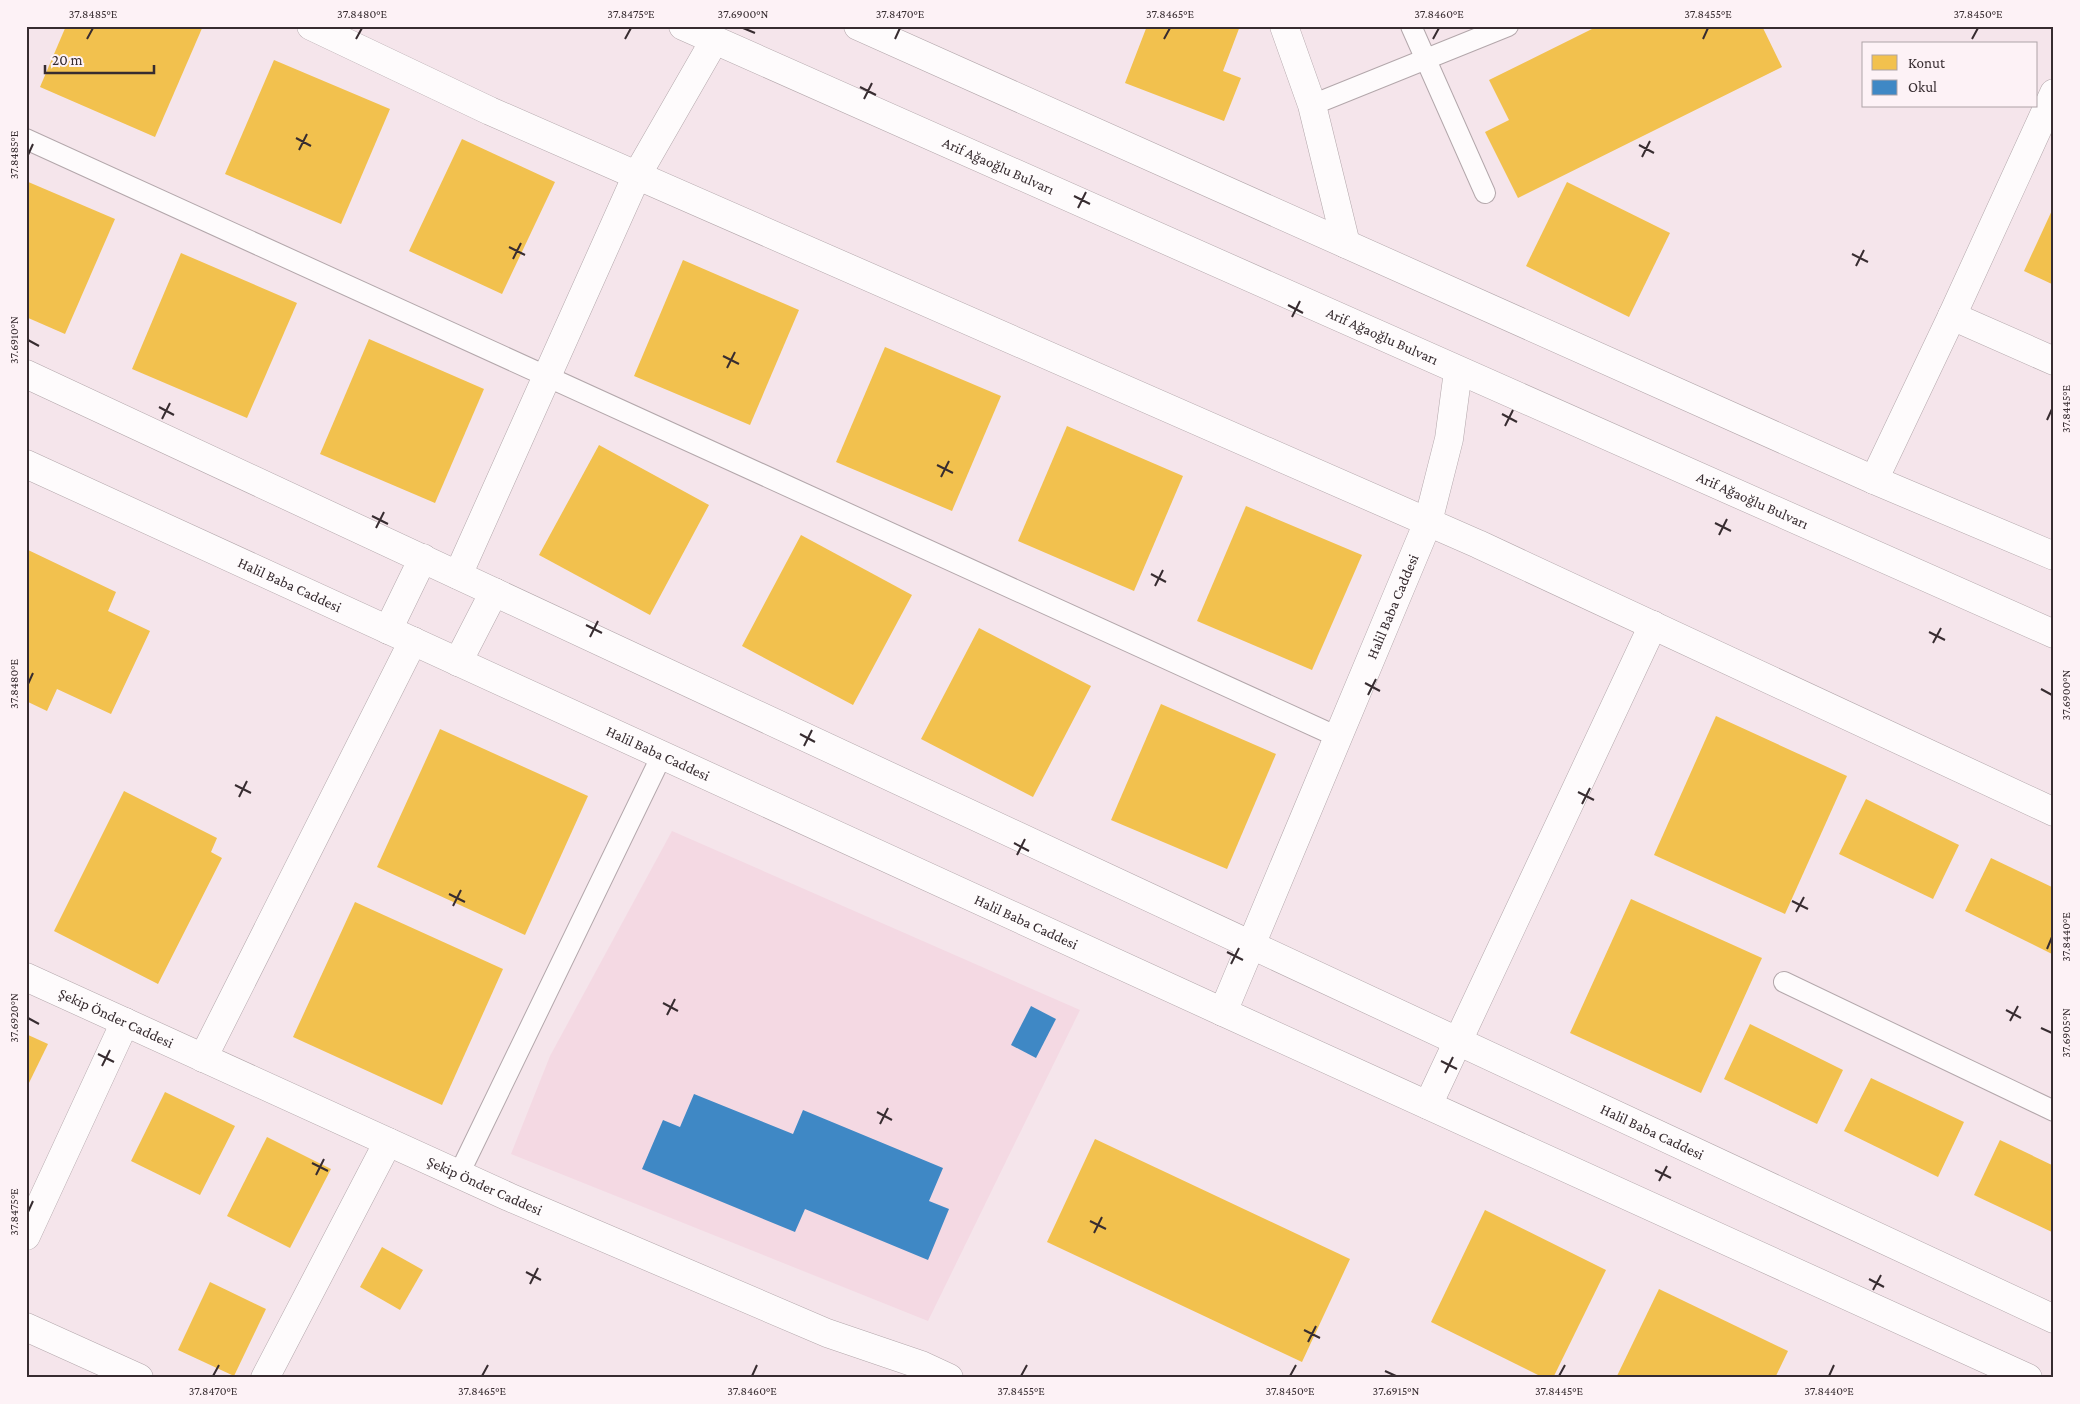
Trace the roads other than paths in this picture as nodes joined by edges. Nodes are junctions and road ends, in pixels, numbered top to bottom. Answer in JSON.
{"nodes":[{"id":1,"x":311,"y":26,"type":"edge"},
{"id":2,"x":682,"y":26,"type":"edge"},
{"id":3,"x":858,"y":26,"type":"edge"},
{"id":4,"x":1284,"y":26,"type":"edge"},
{"id":5,"x":1411,"y":26,"type":"edge"},
{"id":6,"x":1508,"y":26,"type":"edge"},
{"id":7,"x":714,"y":41,"type":"junction"},
{"id":8,"x":1426,"y":60,"type":"junction"},
{"id":9,"x":2054,"y":94,"type":"edge"},
{"id":10,"x":1312,"y":105,"type":"junction"},
{"id":11,"x":26,"y":139,"type":"edge"},
{"id":12,"x":637,"y":175,"type":"junction"},
{"id":13,"x":1485,"y":193,"type":"dead end"},
{"id":14,"x":1346,"y":244,"type":"junction"},
{"id":15,"x":1952,"y":316,"type":"junction"},
{"id":16,"x":2054,"y":361,"type":"edge"},
{"id":17,"x":1458,"y":371,"type":"junction"},
{"id":18,"x":26,"y":374,"type":"edge"},
{"id":19,"x":547,"y":376,"type":"junction"},
{"id":20,"x":26,"y":464,"type":"edge"},
{"id":21,"x":1874,"y":480,"type":"junction"},
{"id":22,"x":1428,"y":522,"type":"junction"},
{"id":23,"x":2054,"y":556,"type":"edge"},
{"id":24,"x":423,"y":558,"type":"junction"},
{"id":25,"x":458,"y":575,"type":"junction"},
{"id":26,"x":494,"y":592,"type":"junction"},
{"id":27,"x":1654,"y":625,"type":"junction"},
{"id":28,"x":388,"y":630,"type":"junction"},
{"id":29,"x":2054,"y":634,"type":"edge"},
{"id":30,"x":413,"y":641,"type":"junction"},
{"id":31,"x":458,"y":662,"type":"junction"},
{"id":32,"x":1338,"y":737,"type":"junction"},
{"id":33,"x":662,"y":755,"type":"junction"},
{"id":34,"x":2054,"y":812,"type":"edge"},
{"id":35,"x":1252,"y":944,"type":"junction"},
{"id":36,"x":26,"y":977,"type":"edge"},
{"id":37,"x":1784,"y":982,"type":"dead end"},
{"id":38,"x":1223,"y":1012,"type":"junction"},
{"id":39,"x":125,"y":1022,"type":"junction"},
{"id":40,"x":1458,"y":1040,"type":"junction"},
{"id":41,"x":203,"y":1058,"type":"junction"},
{"id":42,"x":1428,"y":1105,"type":"junction"},
{"id":43,"x":2054,"y":1111,"type":"edge"},
{"id":44,"x":388,"y":1142,"type":"junction"},
{"id":45,"x":459,"y":1174,"type":"junction"},
{"id":46,"x":26,"y":1236,"type":"edge"},
{"id":47,"x":2054,"y":1318,"type":"edge"},
{"id":48,"x":26,"y":1327,"type":"edge"},
{"id":49,"x":139,"y":1378,"type":"edge"},
{"id":50,"x":265,"y":1378,"type":"edge"},
{"id":51,"x":949,"y":1378,"type":"edge"},
{"id":52,"x":2028,"y":1378,"type":"edge"}],
"edges":[{"from":1,"to":12,"type":"main road"},
{"from":2,"to":7,"type":"main road","name":"Arif Ağaoğlu Bulvarı"},
{"from":3,"to":14,"type":"main road"},
{"from":4,"to":10,"type":"main road"},
{"from":5,"to":8,"type":"lane"},
{"from":6,"to":8,"type":"lane"},
{"from":7,"to":12,"type":"main road"},
{"from":7,"to":17,"type":"main road","name":"Arif Ağaoğlu Bulvarı"},
{"from":8,"to":10,"type":"lane"},
{"from":8,"to":13,"type":"lane"},
{"from":9,"to":15,"type":"main road"},
{"from":10,"to":14,"type":"main road"},
{"from":11,"to":19,"type":"lane"},
{"from":12,"to":19,"type":"main road"},
{"from":12,"to":22,"type":"main road"},
{"from":14,"to":21,"type":"main road"},
{"from":15,"to":16,"type":"main road"},
{"from":15,"to":21,"type":"main road"},
{"from":17,"to":22,"type":"main road","name":"Halil Baba Caddesi"},
{"from":17,"to":29,"type":"main road","name":"Arif Ağaoğlu Bulvarı"},
{"from":18,"to":24,"type":"main road","name":"Halil Baba Caddesi"},
{"from":19,"to":25,"type":"main road"},
{"from":19,"to":32,"type":"lane"},
{"from":20,"to":28,"type":"main road","name":"Halil Baba Caddesi"},
{"from":21,"to":23,"type":"main road"},
{"from":22,"to":27,"type":"main road"},
{"from":22,"to":32,"type":"main road","name":"Halil Baba Caddesi"},
{"from":24,"to":25,"type":"main road","name":"Halil Baba Caddesi"},
{"from":24,"to":28,"type":"main road"},
{"from":25,"to":26,"type":"main road","name":"Halil Baba Caddesi"},
{"from":26,"to":31,"type":"main road"},
{"from":26,"to":35,"type":"main road","name":"Halil Baba Caddesi"},
{"from":27,"to":34,"type":"main road"},
{"from":27,"to":40,"type":"main road"},
{"from":28,"to":30,"type":"main road","name":"Halil Baba Caddesi"},
{"from":30,"to":31,"type":"main road","name":"Halil Baba Caddesi"},
{"from":30,"to":41,"type":"main road"},
{"from":31,"to":33,"type":"main road","name":"Halil Baba Caddesi"},
{"from":32,"to":35,"type":"main road","name":"Halil Baba Caddesi"},
{"from":33,"to":38,"type":"main road","name":"Halil Baba Caddesi"},
{"from":33,"to":45,"type":"lane"},
{"from":35,"to":38,"type":"main road","name":"Halil Baba Caddesi"},
{"from":35,"to":40,"type":"main road","name":"Halil Baba Caddesi"},
{"from":36,"to":39,"type":"main road","name":"Şekip Önder Caddesi"},
{"from":37,"to":43,"type":"lane"},
{"from":38,"to":42,"type":"main road"},
{"from":39,"to":41,"type":"main road","name":"Şekip Önder Caddesi"},
{"from":39,"to":46,"type":"main road"},
{"from":40,"to":42,"type":"main road"},
{"from":40,"to":47,"type":"main road","name":"Halil Baba Caddesi"},
{"from":41,"to":44,"type":"main road","name":"Şekip Önder Caddesi"},
{"from":42,"to":52,"type":"main road"},
{"from":44,"to":45,"type":"main road","name":"Şekip Önder Caddesi"},
{"from":44,"to":50,"type":"main road"},
{"from":45,"to":51,"type":"main road","name":"Şekip Önder Caddesi"},
{"from":48,"to":49,"type":"main road"}]}
